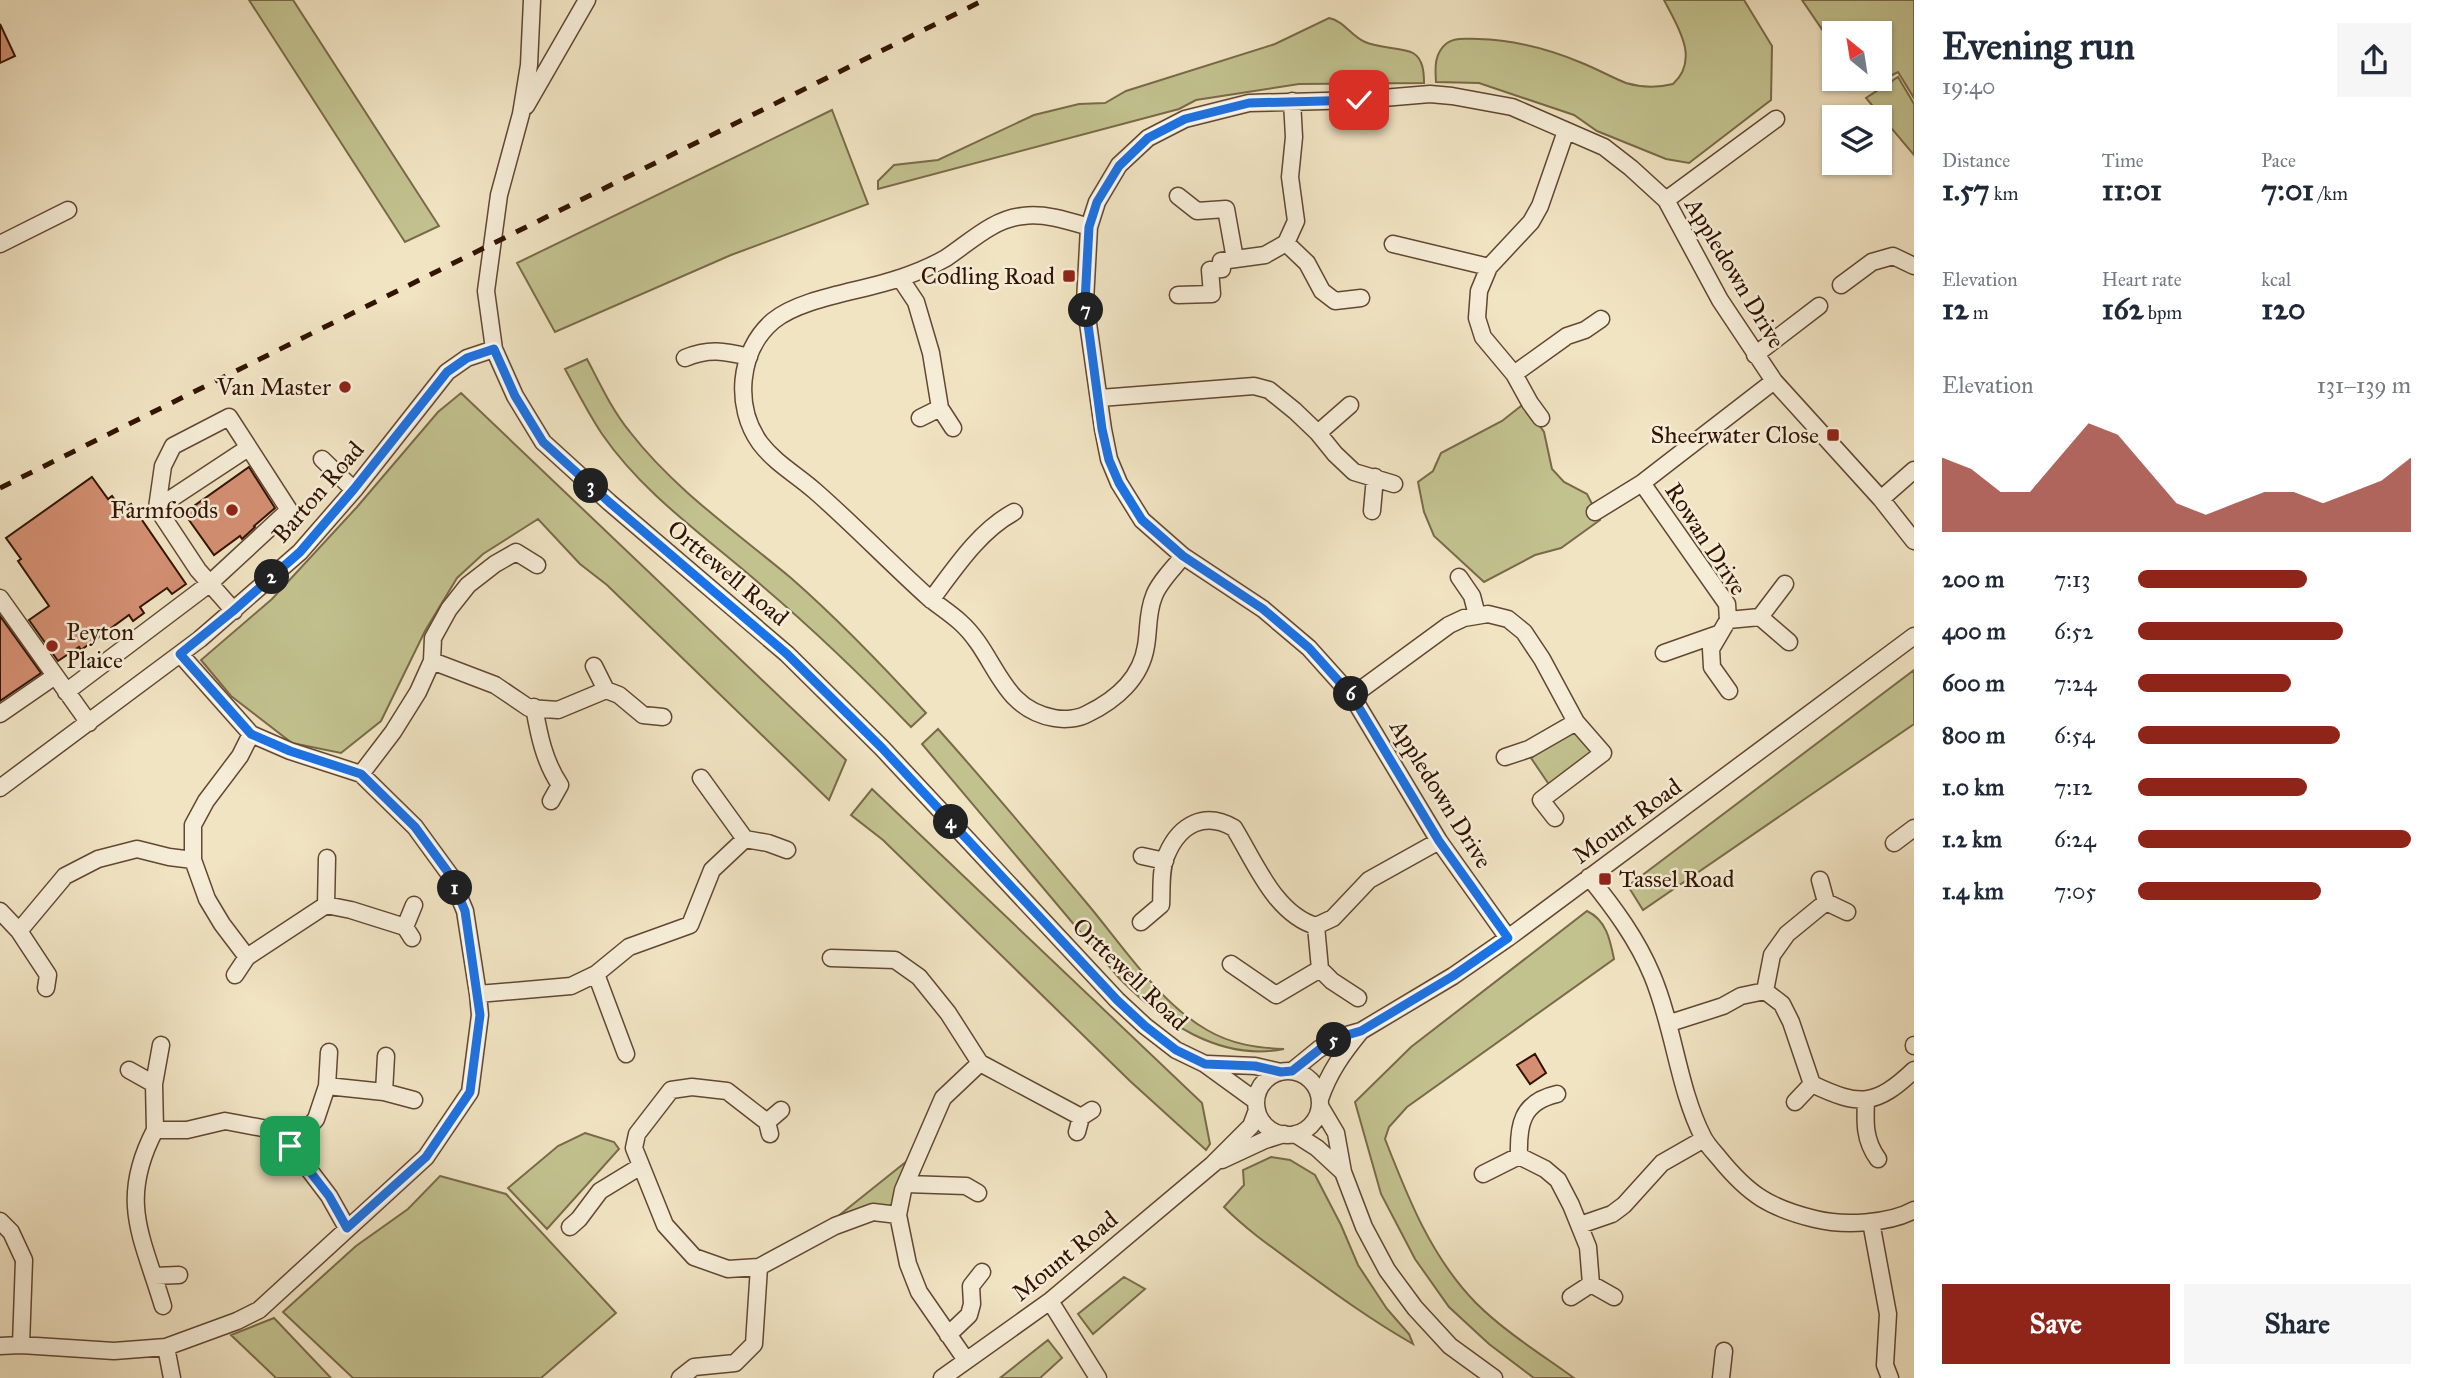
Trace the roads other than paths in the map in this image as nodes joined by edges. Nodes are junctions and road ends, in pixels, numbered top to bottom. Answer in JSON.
{"nodes":[{"id":1,"x":532,"y":0,"type":"edge"},
{"id":2,"x":587,"y":0,"type":"edge"},
{"id":3,"x":1292,"y":101,"type":"junction"},
{"id":4,"x":521,"y":114,"type":"junction"},
{"id":5,"x":1776,"y":119,"type":"dead end"},
{"id":6,"x":1566,"y":131,"type":"junction"},
{"id":7,"x":1178,"y":196,"type":"dead end"},
{"id":8,"x":1666,"y":200,"type":"junction"},
{"id":9,"x":68,"y":210,"type":"dead end"},
{"id":10,"x":1089,"y":227,"type":"junction"},
{"id":11,"x":1286,"y":243,"type":"junction"},
{"id":12,"x":0,"y":244,"type":"edge"},
{"id":13,"x":1393,"y":244,"type":"dead end"},
{"id":14,"x":1228,"y":260,"type":"junction"},
{"id":15,"x":1481,"y":265,"type":"junction"},
{"id":16,"x":1914,"y":266,"type":"edge"},
{"id":17,"x":900,"y":278,"type":"junction"},
{"id":18,"x":1841,"y":285,"type":"dead end"},
{"id":19,"x":1178,"y":295,"type":"dead end"},
{"id":20,"x":1361,"y":298,"type":"dead end"},
{"id":21,"x":1819,"y":306,"type":"dead end"},
{"id":22,"x":1601,"y":319,"type":"dead end"},
{"id":23,"x":494,"y":349,"type":"junction"},
{"id":24,"x":1755,"y":355,"type":"junction"},
{"id":25,"x":749,"y":357,"type":"junction"},
{"id":26,"x":685,"y":358,"type":"dead end"},
{"id":27,"x":1514,"y":374,"type":"junction"},
{"id":28,"x":1774,"y":381,"type":"junction"},
{"id":29,"x":1100,"y":398,"type":"junction"},
{"id":30,"x":1350,"y":405,"type":"dead end"},
{"id":31,"x":940,"y":408,"type":"junction"},
{"id":32,"x":920,"y":418,"type":"dead end"},
{"id":33,"x":1541,"y":418,"type":"dead end"},
{"id":34,"x":953,"y":428,"type":"dead end"},
{"id":35,"x":1318,"y":433,"type":"junction"},
{"id":36,"x":248,"y":448,"type":"junction"},
{"id":37,"x":322,"y":459,"type":"dead end"},
{"id":38,"x":1914,"y":470,"type":"edge"},
{"id":39,"x":1376,"y":477,"type":"junction"},
{"id":40,"x":1642,"y":483,"type":"junction"},
{"id":41,"x":1394,"y":484,"type":"dead end"},
{"id":42,"x":354,"y":489,"type":"junction"},
{"id":43,"x":1881,"y":499,"type":"junction"},
{"id":44,"x":157,"y":508,"type":"junction"},
{"id":45,"x":1371,"y":511,"type":"dead end"},
{"id":46,"x":1014,"y":512,"type":"dead end"},
{"id":47,"x":1595,"y":512,"type":"dead end"},
{"id":48,"x":1914,"y":541,"type":"edge"},
{"id":49,"x":1183,"y":556,"type":"junction"},
{"id":50,"x":537,"y":565,"type":"dead end"},
{"id":51,"x":1459,"y":577,"type":"dead end"},
{"id":52,"x":209,"y":584,"type":"junction"},
{"id":53,"x":1785,"y":584,"type":"dead end"},
{"id":54,"x":0,"y":598,"type":"edge"},
{"id":55,"x":931,"y":600,"type":"junction"},
{"id":56,"x":233,"y":611,"type":"junction"},
{"id":57,"x":1476,"y":615,"type":"junction"},
{"id":58,"x":1760,"y":617,"type":"junction"},
{"id":59,"x":1728,"y":620,"type":"junction"},
{"id":60,"x":1718,"y":634,"type":"junction"},
{"id":61,"x":1914,"y":636,"type":"edge"},
{"id":62,"x":1789,"y":642,"type":"dead end"},
{"id":63,"x":1664,"y":653,"type":"dead end"},
{"id":64,"x":180,"y":654,"type":"junction"},
{"id":65,"x":432,"y":661,"type":"junction"},
{"id":66,"x":594,"y":666,"type":"dead end"},
{"id":67,"x":55,"y":676,"type":"junction"},
{"id":68,"x":606,"y":690,"type":"junction"},
{"id":69,"x":1729,"y":691,"type":"dead end"},
{"id":70,"x":66,"y":692,"type":"junction"},
{"id":71,"x":1352,"y":696,"type":"junction"},
{"id":72,"x":534,"y":707,"type":"junction"},
{"id":73,"x":0,"y":714,"type":"edge"},
{"id":74,"x":663,"y":717,"type":"dead end"},
{"id":75,"x":1576,"y":722,"type":"junction"},
{"id":76,"x":89,"y":723,"type":"junction"},
{"id":77,"x":251,"y":734,"type":"junction"},
{"id":78,"x":1505,"y":757,"type":"dead end"},
{"id":79,"x":361,"y":774,"type":"junction"},
{"id":80,"x":701,"y":778,"type":"dead end"},
{"id":81,"x":0,"y":788,"type":"edge"},
{"id":82,"x":551,"y":801,"type":"dead end"},
{"id":83,"x":1555,"y":818,"type":"dead end"},
{"id":84,"x":1914,"y":828,"type":"edge"},
{"id":85,"x":745,"y":839,"type":"junction"},
{"id":86,"x":1439,"y":841,"type":"junction"},
{"id":87,"x":1894,"y":843,"type":"dead end"},
{"id":88,"x":787,"y":850,"type":"dead end"},
{"id":89,"x":1142,"y":856,"type":"dead end"},
{"id":90,"x":327,"y":858,"type":"dead end"},
{"id":91,"x":193,"y":860,"type":"junction"},
{"id":92,"x":1165,"y":861,"type":"junction"},
{"id":93,"x":1589,"y":877,"type":"junction"},
{"id":94,"x":1820,"y":880,"type":"dead end"},
{"id":95,"x":1826,"y":902,"type":"junction"},
{"id":96,"x":326,"y":905,"type":"junction"},
{"id":97,"x":414,"y":905,"type":"dead end"},
{"id":98,"x":0,"y":911,"type":"edge"},
{"id":99,"x":1847,"y":912,"type":"dead end"},
{"id":100,"x":1141,"y":922,"type":"dead end"},
{"id":101,"x":1316,"y":926,"type":"junction"},
{"id":102,"x":19,"y":931,"type":"junction"},
{"id":103,"x":1508,"y":938,"type":"junction"},
{"id":104,"x":247,"y":957,"type":"junction"},
{"id":105,"x":831,"y":958,"type":"dead end"},
{"id":106,"x":854,"y":960,"type":"junction"},
{"id":107,"x":1231,"y":964,"type":"dead end"},
{"id":108,"x":1320,"y":969,"type":"junction"},
{"id":109,"x":596,"y":974,"type":"junction"},
{"id":110,"x":235,"y":975,"type":"dead end"},
{"id":111,"x":856,"y":978,"type":"dead end"},
{"id":112,"x":46,"y":989,"type":"dead end"},
{"id":113,"x":1765,"y":991,"type":"junction"},
{"id":114,"x":478,"y":994,"type":"junction"},
{"id":115,"x":1358,"y":998,"type":"dead end"},
{"id":116,"x":1670,"y":1023,"type":"junction"},
{"id":117,"x":1361,"y":1031,"type":"junction"},
{"id":118,"x":162,"y":1045,"type":"dead end"},
{"id":119,"x":329,"y":1052,"type":"dead end"},
{"id":120,"x":626,"y":1054,"type":"dead end"},
{"id":121,"x":386,"y":1056,"type":"dead end"},
{"id":122,"x":980,"y":1063,"type":"junction"},
{"id":123,"x":1205,"y":1064,"type":"junction"},
{"id":124,"x":1914,"y":1069,"type":"edge"},
{"id":125,"x":129,"y":1070,"type":"dead end"},
{"id":126,"x":1286,"y":1072,"type":"junction"},
{"id":127,"x":154,"y":1084,"type":"junction"},
{"id":128,"x":1812,"y":1084,"type":"junction"},
{"id":129,"x":327,"y":1086,"type":"junction"},
{"id":130,"x":384,"y":1092,"type":"junction"},
{"id":131,"x":1557,"y":1094,"type":"dead end"},
{"id":132,"x":414,"y":1100,"type":"dead end"},
{"id":133,"x":1867,"y":1100,"type":"junction"},
{"id":134,"x":1795,"y":1102,"type":"dead end"},
{"id":135,"x":1320,"y":1103,"type":"junction"},
{"id":136,"x":1257,"y":1105,"type":"junction"},
{"id":137,"x":781,"y":1110,"type":"dead end"},
{"id":138,"x":1083,"y":1120,"type":"dead end"},
{"id":139,"x":155,"y":1130,"type":"junction"},
{"id":140,"x":1290,"y":1134,"type":"junction"},
{"id":141,"x":1704,"y":1139,"type":"junction"},
{"id":142,"x":290,"y":1146,"type":"junction"},
{"id":143,"x":1519,"y":1156,"type":"junction"},
{"id":144,"x":1878,"y":1159,"type":"dead end"},
{"id":145,"x":1213,"y":1164,"type":"junction"},
{"id":146,"x":641,"y":1166,"type":"junction"},
{"id":147,"x":1343,"y":1172,"type":"junction"},
{"id":148,"x":1483,"y":1174,"type":"dead end"},
{"id":149,"x":906,"y":1184,"type":"junction"},
{"id":150,"x":978,"y":1193,"type":"dead end"},
{"id":151,"x":1914,"y":1210,"type":"edge"},
{"id":152,"x":898,"y":1216,"type":"junction"},
{"id":153,"x":0,"y":1221,"type":"edge"},
{"id":154,"x":1871,"y":1222,"type":"junction"},
{"id":155,"x":1580,"y":1224,"type":"junction"},
{"id":156,"x":570,"y":1227,"type":"dead end"},
{"id":157,"x":347,"y":1228,"type":"junction"},
{"id":158,"x":759,"y":1267,"type":"junction"},
{"id":159,"x":982,"y":1272,"type":"dead end"},
{"id":160,"x":179,"y":1275,"type":"dead end"},
{"id":161,"x":154,"y":1276,"type":"junction"},
{"id":162,"x":1591,"y":1284,"type":"junction"},
{"id":163,"x":1572,"y":1297,"type":"dead end"},
{"id":164,"x":1614,"y":1297,"type":"dead end"},
{"id":165,"x":1050,"y":1301,"type":"junction"},
{"id":166,"x":163,"y":1306,"type":"dead end"},
{"id":167,"x":948,"y":1335,"type":"junction"},
{"id":168,"x":21,"y":1345,"type":"junction"},
{"id":169,"x":0,"y":1346,"type":"edge"},
{"id":170,"x":166,"y":1347,"type":"junction"},
{"id":171,"x":1724,"y":1351,"type":"dead end"},
{"id":172,"x":966,"y":1360,"type":"junction"},
{"id":173,"x":172,"y":1378,"type":"edge"},
{"id":174,"x":680,"y":1378,"type":"edge"},
{"id":175,"x":942,"y":1378,"type":"edge"},
{"id":176,"x":1098,"y":1378,"type":"edge"},
{"id":177,"x":1494,"y":1378,"type":"edge"},
{"id":178,"x":1721,"y":1378,"type":"edge"},
{"id":179,"x":1890,"y":1378,"type":"edge"}],
"edges":[{"from":1,"to":4,"type":"street","name":"Orttewell Road"},
{"from":2,"to":4,"type":"street"},
{"from":3,"to":6,"type":"street","name":"Appledown Drive"},
{"from":3,"to":10,"type":"street","name":"Appledown Drive"},
{"from":3,"to":11,"type":"street"},
{"from":4,"to":23,"type":"street","name":"Orttewell Road"},
{"from":5,"to":8,"type":"street"},
{"from":6,"to":8,"type":"street","name":"Appledown Drive"},
{"from":6,"to":15,"type":"street"},
{"from":7,"to":14,"type":"street"},
{"from":8,"to":24,"type":"street","name":"Appledown Drive"},
{"from":9,"to":12,"type":"street"},
{"from":10,"to":17,"type":"street"},
{"from":10,"to":29,"type":"street","name":"Appledown Drive"},
{"from":11,"to":14,"type":"street"},
{"from":11,"to":20,"type":"street"},
{"from":13,"to":15,"type":"street"},
{"from":14,"to":19,"type":"street"},
{"from":15,"to":27,"type":"street"},
{"from":16,"to":18,"type":"street"},
{"from":17,"to":25,"type":"street"},
{"from":17,"to":31,"type":"street"},
{"from":21,"to":24,"type":"street"},
{"from":22,"to":27,"type":"street"},
{"from":23,"to":42,"type":"street","name":"Barton Road"},
{"from":23,"to":123,"type":"street","name":"Orttewell Road"},
{"from":24,"to":28,"type":"street","name":"Appledown Drive"},
{"from":25,"to":26,"type":"street"},
{"from":25,"to":55,"type":"street"},
{"from":27,"to":33,"type":"street"},
{"from":28,"to":40,"type":"street","name":"Rowan Drive"},
{"from":28,"to":43,"type":"street","name":"Appledown Drive"},
{"from":29,"to":35,"type":"street"},
{"from":29,"to":49,"type":"street","name":"Appledown Drive"},
{"from":30,"to":35,"type":"street"},
{"from":31,"to":32,"type":"street"},
{"from":31,"to":34,"type":"street"},
{"from":35,"to":39,"type":"street"},
{"from":36,"to":44,"type":"street"},
{"from":36,"to":44,"type":"street"},
{"from":36,"to":52,"type":"street"},
{"from":37,"to":42,"type":"street"},
{"from":38,"to":43,"type":"street"},
{"from":39,"to":41,"type":"street"},
{"from":39,"to":45,"type":"street"},
{"from":40,"to":47,"type":"street","name":"Rowan Drive"},
{"from":40,"to":59,"type":"street","name":"Rowan Drive"},
{"from":42,"to":56,"type":"street","name":"Barton Road"},
{"from":43,"to":48,"type":"street","name":"Appledown Drive"},
{"from":44,"to":52,"type":"street"},
{"from":46,"to":55,"type":"street"},
{"from":49,"to":55,"type":"street"},
{"from":49,"to":71,"type":"street","name":"Appledown Drive"},
{"from":50,"to":65,"type":"street"},
{"from":51,"to":57,"type":"street"},
{"from":52,"to":56,"type":"street"},
{"from":52,"to":70,"type":"street"},
{"from":53,"to":58,"type":"street","name":"Rowan Drive"},
{"from":54,"to":67,"type":"street"},
{"from":56,"to":64,"type":"street","name":"Barton Road"},
{"from":57,"to":71,"type":"street"},
{"from":57,"to":75,"type":"street"},
{"from":58,"to":59,"type":"street","name":"Rowan Drive"},
{"from":58,"to":62,"type":"street","name":"Rowan Drive"},
{"from":59,"to":60,"type":"street","name":"Rowan Drive"},
{"from":60,"to":63,"type":"street","name":"Rowan Drive"},
{"from":60,"to":69,"type":"street","name":"Rowan Drive"},
{"from":61,"to":93,"type":"street","name":"Mount Road"},
{"from":64,"to":76,"type":"street","name":"Barton Road"},
{"from":64,"to":77,"type":"street"},
{"from":65,"to":72,"type":"street"},
{"from":65,"to":79,"type":"street"},
{"from":66,"to":68,"type":"street"},
{"from":67,"to":70,"type":"street"},
{"from":67,"to":73,"type":"street"},
{"from":68,"to":72,"type":"street"},
{"from":68,"to":74,"type":"street"},
{"from":70,"to":76,"type":"street"},
{"from":71,"to":86,"type":"street","name":"Appledown Drive"},
{"from":72,"to":82,"type":"street"},
{"from":75,"to":78,"type":"street"},
{"from":75,"to":83,"type":"street"},
{"from":76,"to":81,"type":"street","name":"Barton Road"},
{"from":77,"to":79,"type":"street"},
{"from":77,"to":91,"type":"street"},
{"from":79,"to":114,"type":"street"},
{"from":80,"to":85,"type":"street"},
{"from":84,"to":87,"type":"street"},
{"from":85,"to":88,"type":"street"},
{"from":85,"to":109,"type":"street"},
{"from":86,"to":101,"type":"street"},
{"from":86,"to":103,"type":"street","name":"Appledown Drive"},
{"from":89,"to":92,"type":"street"},
{"from":90,"to":96,"type":"street"},
{"from":91,"to":102,"type":"street"},
{"from":91,"to":104,"type":"street"},
{"from":92,"to":100,"type":"street"},
{"from":92,"to":101,"type":"street"},
{"from":93,"to":103,"type":"street","name":"Mount Road"},
{"from":93,"to":116,"type":"street"},
{"from":94,"to":95,"type":"street"},
{"from":95,"to":99,"type":"street"},
{"from":95,"to":113,"type":"street"},
{"from":96,"to":97,"type":"street"},
{"from":96,"to":104,"type":"street"},
{"from":98,"to":102,"type":"street"},
{"from":101,"to":108,"type":"street"},
{"from":102,"to":112,"type":"street"},
{"from":103,"to":117,"type":"street","name":"Mount Road"},
{"from":104,"to":110,"type":"street"},
{"from":105,"to":106,"type":"street"},
{"from":106,"to":111,"type":"street"},
{"from":106,"to":122,"type":"street"},
{"from":107,"to":108,"type":"street"},
{"from":108,"to":115,"type":"street"},
{"from":109,"to":114,"type":"street"},
{"from":109,"to":120,"type":"street"},
{"from":113,"to":116,"type":"street"},
{"from":113,"to":128,"type":"street"},
{"from":114,"to":157,"type":"street"},
{"from":116,"to":141,"type":"street"},
{"from":117,"to":126,"type":"street","name":"Mount Road"},
{"from":117,"to":135,"type":"street","name":"Mount Road"},
{"from":118,"to":127,"type":"street"},
{"from":119,"to":129,"type":"street"},
{"from":121,"to":130,"type":"street"},
{"from":122,"to":138,"type":"street"},
{"from":122,"to":149,"type":"street"},
{"from":123,"to":126,"type":"street","name":"Orttewell Road"},
{"from":123,"to":136,"type":"street","name":"Orttewell Road"},
{"from":124,"to":133,"type":"street"},
{"from":125,"to":127,"type":"street"},
{"from":126,"to":135,"type":"street"},
{"from":126,"to":136,"type":"street"},
{"from":127,"to":139,"type":"street"},
{"from":128,"to":133,"type":"street"},
{"from":128,"to":134,"type":"street"},
{"from":129,"to":130,"type":"street"},
{"from":129,"to":142,"type":"street"},
{"from":130,"to":132,"type":"street"},
{"from":131,"to":143,"type":"street"},
{"from":133,"to":144,"type":"street"},
{"from":135,"to":140,"type":"street"},
{"from":135,"to":147,"type":"street"},
{"from":136,"to":140,"type":"street"},
{"from":136,"to":145,"type":"street","name":"Mount Road"},
{"from":137,"to":146,"type":"street"},
{"from":139,"to":142,"type":"street"},
{"from":139,"to":161,"type":"street"},
{"from":140,"to":145,"type":"street","name":"Mount Road"},
{"from":140,"to":147,"type":"street"},
{"from":141,"to":154,"type":"street"},
{"from":141,"to":155,"type":"street"},
{"from":142,"to":157,"type":"street"},
{"from":143,"to":148,"type":"street"},
{"from":143,"to":155,"type":"street"},
{"from":145,"to":165,"type":"street","name":"Mount Road"},
{"from":146,"to":156,"type":"street"},
{"from":146,"to":158,"type":"street"},
{"from":147,"to":177,"type":"street"},
{"from":149,"to":150,"type":"street"},
{"from":149,"to":152,"type":"street"},
{"from":151,"to":154,"type":"street"},
{"from":152,"to":158,"type":"street"},
{"from":152,"to":167,"type":"street"},
{"from":153,"to":168,"type":"street"},
{"from":154,"to":179,"type":"street"},
{"from":155,"to":162,"type":"street"},
{"from":157,"to":170,"type":"street"},
{"from":158,"to":174,"type":"street"},
{"from":159,"to":167,"type":"street"},
{"from":160,"to":161,"type":"street"},
{"from":161,"to":166,"type":"street"},
{"from":162,"to":163,"type":"street"},
{"from":162,"to":164,"type":"street"},
{"from":165,"to":172,"type":"street","name":"Mount Road"},
{"from":165,"to":176,"type":"street"},
{"from":167,"to":172,"type":"street"},
{"from":168,"to":169,"type":"street"},
{"from":168,"to":170,"type":"street"},
{"from":170,"to":173,"type":"street"},
{"from":171,"to":178,"type":"street"},
{"from":172,"to":175,"type":"street","name":"Mount Road"}]}
